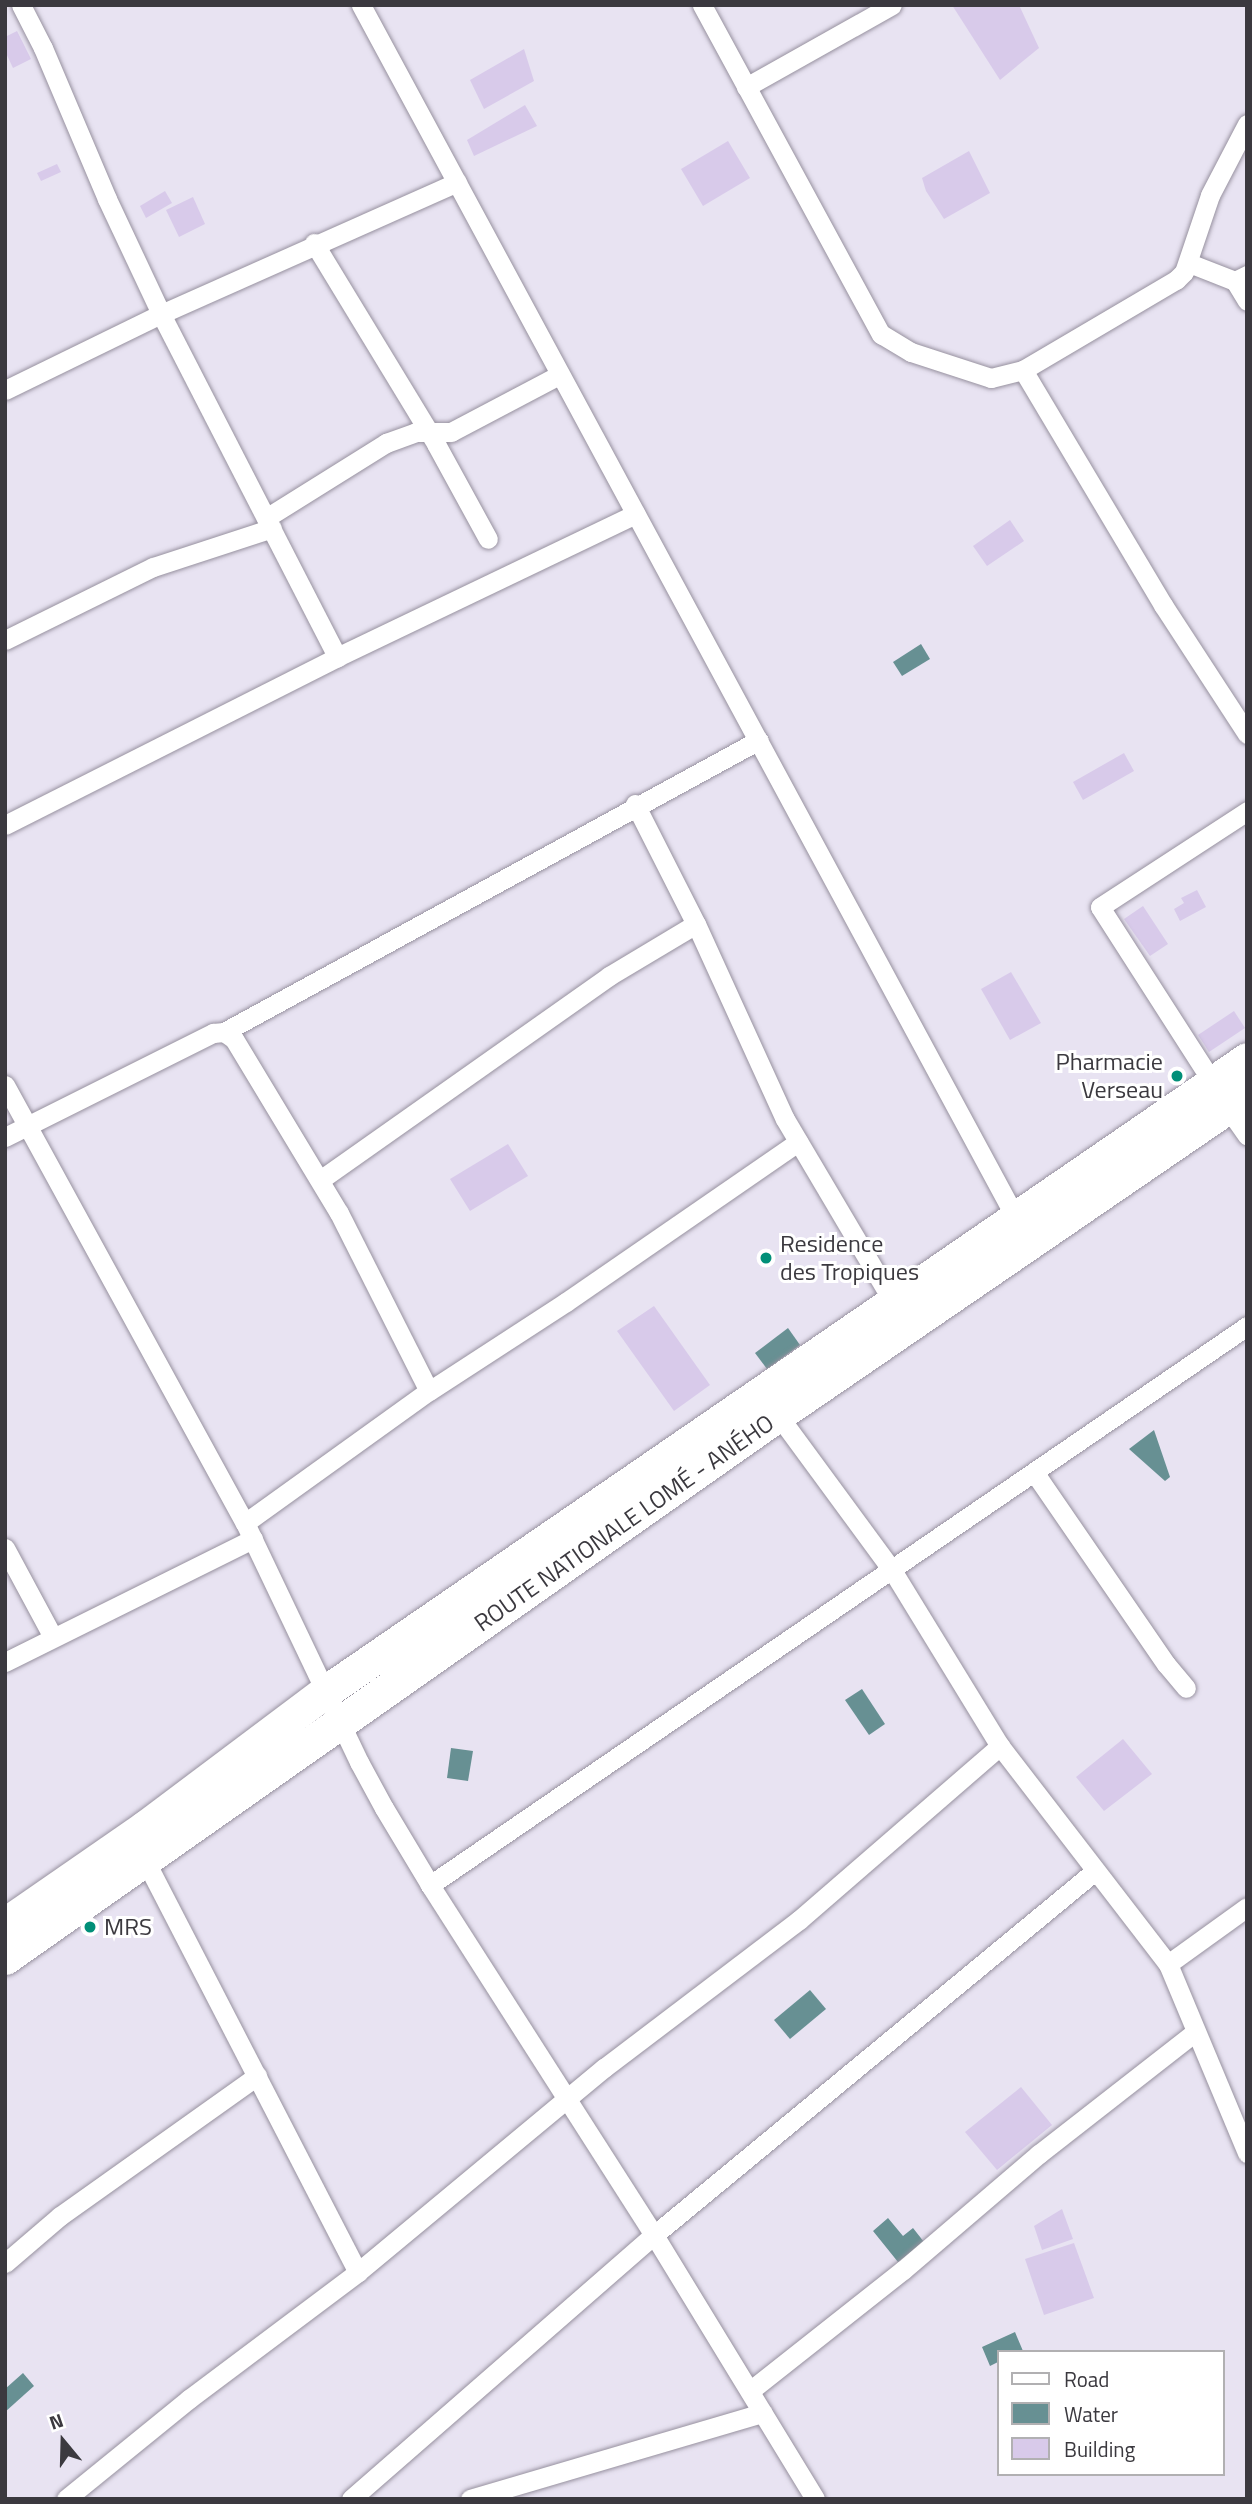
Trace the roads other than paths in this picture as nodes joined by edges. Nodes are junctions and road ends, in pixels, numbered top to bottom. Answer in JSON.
{"nodes":[{"id":1,"x":21,"y":5,"type":"edge"},
{"id":2,"x":361,"y":5,"type":"edge"},
{"id":3,"x":702,"y":5,"type":"edge"},
{"id":4,"x":892,"y":5,"type":"edge"},
{"id":5,"x":746,"y":87,"type":"junction"},
{"id":6,"x":1247,"y":124,"type":"edge"},
{"id":7,"x":457,"y":182,"type":"junction"},
{"id":8,"x":314,"y":243,"type":"junction"},
{"id":9,"x":1189,"y":263,"type":"junction"},
{"id":10,"x":1241,"y":278,"type":"edge"},
{"id":11,"x":1247,"y":301,"type":"edge"},
{"id":12,"x":161,"y":314,"type":"junction"},
{"id":13,"x":1023,"y":370,"type":"junction"},
{"id":14,"x":559,"y":375,"type":"junction"},
{"id":15,"x":5,"y":390,"type":"edge"},
{"id":16,"x":428,"y":432,"type":"junction"},
{"id":17,"x":635,"y":514,"type":"junction"},
{"id":18,"x":269,"y":523,"type":"junction"},
{"id":19,"x":488,"y":539,"type":"dead end"},
{"id":20,"x":5,"y":640,"type":"edge"},
{"id":21,"x":337,"y":657,"type":"junction"},
{"id":22,"x":1247,"y":734,"type":"edge"},
{"id":23,"x":759,"y":740,"type":"junction"},
{"id":24,"x":635,"y":804,"type":"junction"},
{"id":25,"x":1247,"y":811,"type":"edge"},
{"id":26,"x":5,"y":825,"type":"edge"},
{"id":27,"x":696,"y":924,"type":"junction"},
{"id":28,"x":223,"y":1032,"type":"junction"},
{"id":29,"x":1247,"y":1059,"type":"edge"},
{"id":30,"x":5,"y":1085,"type":"edge"},
{"id":31,"x":1229,"y":1094,"type":"edge"},
{"id":32,"x":28,"y":1126,"type":"junction"},
{"id":33,"x":1247,"y":1136,"type":"edge"},
{"id":34,"x":5,"y":1137,"type":"edge"},
{"id":35,"x":797,"y":1142,"type":"junction"},
{"id":36,"x":320,"y":1180,"type":"junction"},
{"id":37,"x":1024,"y":1231,"type":"junction"},
{"id":38,"x":894,"y":1303,"type":"junction"},
{"id":39,"x":1247,"y":1326,"type":"edge"},
{"id":40,"x":429,"y":1391,"type":"junction"},
{"id":41,"x":778,"y":1415,"type":"junction"},
{"id":42,"x":1034,"y":1472,"type":"junction"},
{"id":43,"x":249,"y":1531,"type":"junction"},
{"id":44,"x":5,"y":1548,"type":"edge"},
{"id":45,"x":892,"y":1570,"type":"junction"},
{"id":46,"x":53,"y":1637,"type":"junction"},
{"id":47,"x":5,"y":1662,"type":"edge"},
{"id":48,"x":1186,"y":1688,"type":"dead end"},
{"id":49,"x":325,"y":1692,"type":"junction"},
{"id":50,"x":342,"y":1721,"type":"junction"},
{"id":51,"x":1000,"y":1746,"type":"junction"},
{"id":52,"x":145,"y":1860,"type":"junction"},
{"id":53,"x":1095,"y":1871,"type":"junction"},
{"id":54,"x":430,"y":1885,"type":"junction"},
{"id":55,"x":1247,"y":1907,"type":"edge"},
{"id":56,"x":5,"y":1924,"type":"edge"},
{"id":57,"x":5,"y":1958,"type":"edge"},
{"id":58,"x":1168,"y":1964,"type":"junction"},
{"id":59,"x":1195,"y":2033,"type":"junction"},
{"id":60,"x":257,"y":2076,"type":"junction"},
{"id":61,"x":568,"y":2097,"type":"junction"},
{"id":62,"x":1247,"y":2153,"type":"edge"},
{"id":63,"x":654,"y":2235,"type":"junction"},
{"id":64,"x":5,"y":2263,"type":"edge"},
{"id":65,"x":358,"y":2272,"type":"junction"},
{"id":66,"x":751,"y":2390,"type":"junction"},
{"id":67,"x":763,"y":2413,"type":"junction"},
{"id":68,"x":66,"y":2499,"type":"edge"},
{"id":69,"x":351,"y":2499,"type":"edge"},
{"id":70,"x":470,"y":2499,"type":"edge"},
{"id":71,"x":814,"y":2499,"type":"edge"}],
"edges":[{"from":1,"to":12,"type":"street"},
{"from":2,"to":7,"type":"street"},
{"from":3,"to":5,"type":"street"},
{"from":4,"to":5,"type":"street"},
{"from":5,"to":13,"type":"street"},
{"from":6,"to":9,"type":"street"},
{"from":7,"to":8,"type":"street"},
{"from":7,"to":14,"type":"street"},
{"from":8,"to":12,"type":"street"},
{"from":8,"to":16,"type":"street"},
{"from":9,"to":10,"type":"street"},
{"from":9,"to":13,"type":"street"},
{"from":10,"to":11,"type":"street"},
{"from":12,"to":15,"type":"street"},
{"from":12,"to":18,"type":"street"},
{"from":13,"to":22,"type":"street"},
{"from":14,"to":16,"type":"street"},
{"from":14,"to":17,"type":"street"},
{"from":16,"to":18,"type":"street"},
{"from":16,"to":19,"type":"street"},
{"from":17,"to":21,"type":"street"},
{"from":17,"to":23,"type":"street"},
{"from":18,"to":20,"type":"street"},
{"from":18,"to":21,"type":"street"},
{"from":21,"to":26,"type":"street"},
{"from":23,"to":24,"type":"street"},
{"from":23,"to":37,"type":"street"},
{"from":24,"to":27,"type":"street"},
{"from":24,"to":28,"type":"street"},
{"from":25,"to":31,"type":"street"},
{"from":27,"to":35,"type":"street"},
{"from":27,"to":36,"type":"street"},
{"from":28,"to":32,"type":"street"},
{"from":28,"to":36,"type":"street"},
{"from":29,"to":31,"type":"highway","name":"ROUTE NATIONALE LOMÉ - ANÉHO"},
{"from":30,"to":32,"type":"street"},
{"from":31,"to":33,"type":"street"},
{"from":31,"to":37,"type":"highway","name":"ROUTE NATIONALE LOMÉ - ANÉHO"},
{"from":32,"to":34,"type":"street"},
{"from":32,"to":43,"type":"street"},
{"from":35,"to":38,"type":"street"},
{"from":35,"to":40,"type":"street"},
{"from":36,"to":40,"type":"street"},
{"from":37,"to":38,"type":"highway","name":"ROUTE NATIONALE LOMÉ - ANÉHO"},
{"from":37,"to":41,"type":"highway","name":"ROUTE NATIONALE LOMÉ - ANÉHO"},
{"from":38,"to":49,"type":"highway","name":"ROUTE NATIONALE LOMÉ - ANÉHO"},
{"from":39,"to":42,"type":"street"},
{"from":40,"to":43,"type":"street"},
{"from":41,"to":45,"type":"street"},
{"from":41,"to":50,"type":"highway","name":"ROUTE NATIONALE LOMÉ - ANÉHO"},
{"from":42,"to":45,"type":"street"},
{"from":42,"to":48,"type":"street"},
{"from":43,"to":46,"type":"street"},
{"from":43,"to":49,"type":"street"},
{"from":44,"to":46,"type":"street"},
{"from":45,"to":51,"type":"street"},
{"from":45,"to":54,"type":"street"},
{"from":46,"to":47,"type":"street"},
{"from":49,"to":50,"type":"street"},
{"from":49,"to":56,"type":"highway","name":"ROUTE NATIONALE LOMÉ - ANÉHO"},
{"from":50,"to":52,"type":"highway","name":"ROUTE NATIONALE LOMÉ - ANÉHO"},
{"from":50,"to":54,"type":"street"},
{"from":51,"to":53,"type":"street"},
{"from":51,"to":61,"type":"street"},
{"from":52,"to":57,"type":"highway","name":"ROUTE NATIONALE LOMÉ - ANÉHO"},
{"from":52,"to":60,"type":"street"},
{"from":53,"to":58,"type":"street"},
{"from":53,"to":63,"type":"street"},
{"from":54,"to":61,"type":"street"},
{"from":55,"to":58,"type":"street"},
{"from":58,"to":59,"type":"street"},
{"from":59,"to":62,"type":"street"},
{"from":59,"to":66,"type":"street"},
{"from":60,"to":64,"type":"street"},
{"from":60,"to":65,"type":"street"},
{"from":61,"to":63,"type":"street"},
{"from":61,"to":65,"type":"street"},
{"from":63,"to":66,"type":"street"},
{"from":63,"to":69,"type":"street"},
{"from":65,"to":68,"type":"street"},
{"from":66,"to":67,"type":"street"},
{"from":67,"to":70,"type":"street"},
{"from":67,"to":71,"type":"street"}]}
